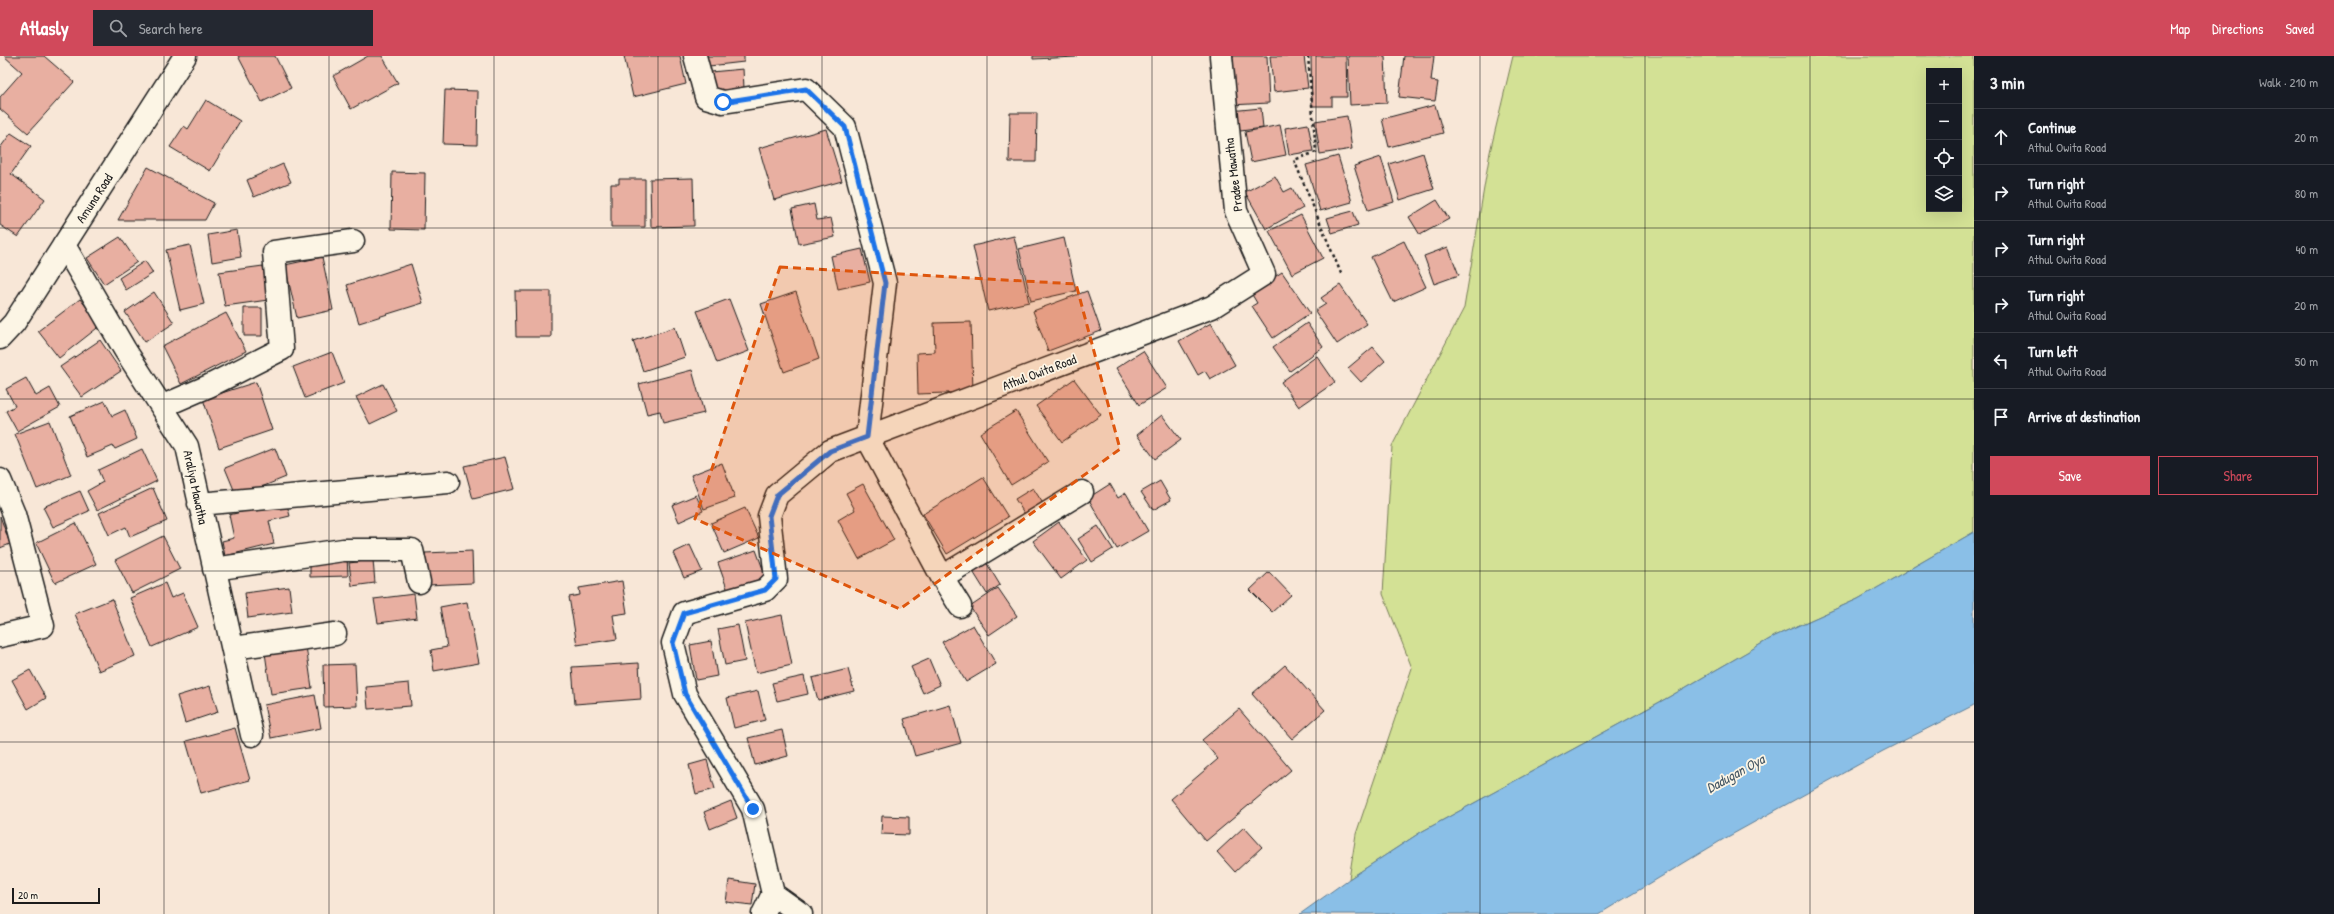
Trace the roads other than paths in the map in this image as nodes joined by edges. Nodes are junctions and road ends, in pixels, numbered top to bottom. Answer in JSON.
{"nodes":[{"id":1,"x":185,"y":56,"type":"edge"},
{"id":2,"x":695,"y":56,"type":"edge"},
{"id":3,"x":1221,"y":56,"type":"edge"},
{"id":4,"x":353,"y":241,"type":"dead end"},
{"id":5,"x":64,"y":245,"type":"junction"},
{"id":6,"x":1212,"y":307,"type":"joint"},
{"id":7,"x":0,"y":338,"type":"edge"},
{"id":8,"x":163,"y":406,"type":"junction"},
{"id":9,"x":867,"y":437,"type":"junction"},
{"id":10,"x":0,"y":480,"type":"edge"},
{"id":11,"x":448,"y":482,"type":"dead end"},
{"id":12,"x":1082,"y":492,"type":"dead end"},
{"id":13,"x":199,"y":504,"type":"junction"},
{"id":14,"x":214,"y":569,"type":"junction"},
{"id":15,"x":942,"y":578,"type":"junction"},
{"id":16,"x":419,"y":582,"type":"dead end"},
{"id":17,"x":960,"y":606,"type":"dead end"},
{"id":18,"x":335,"y":634,"type":"dead end"},
{"id":19,"x":0,"y":636,"type":"edge"},
{"id":20,"x":233,"y":648,"type":"junction"},
{"id":21,"x":252,"y":735,"type":"dead end"},
{"id":22,"x":773,"y":894,"type":"junction"},
{"id":23,"x":763,"y":914,"type":"edge"},
{"id":24,"x":801,"y":914,"type":"edge"}],
"edges":[{"from":1,"to":5,"type":"street","name":"Amuna Road"},
{"from":2,"to":9,"type":"street"},
{"from":3,"to":6,"type":"street","name":"Pradee Mawatha"},
{"from":4,"to":8,"type":"street"},
{"from":5,"to":7,"type":"street","name":"Amuna Road"},
{"from":5,"to":8,"type":"street","name":"Araliya Mawatha"},
{"from":6,"to":9,"type":"street","name":"Athul Owita Road"},
{"from":8,"to":13,"type":"street","name":"Araliya Mawatha"},
{"from":9,"to":15,"type":"street"},
{"from":9,"to":22,"type":"street","name":"Athul Owita Road"},
{"from":10,"to":19,"type":"street"},
{"from":11,"to":13,"type":"street"},
{"from":12,"to":15,"type":"street"},
{"from":13,"to":14,"type":"street","name":"Araliya Mawatha"},
{"from":14,"to":16,"type":"street"},
{"from":14,"to":20,"type":"street","name":"Araliya Mawatha"},
{"from":15,"to":17,"type":"street"},
{"from":18,"to":20,"type":"street"},
{"from":20,"to":21,"type":"street","name":"Araliya Mawatha"},
{"from":22,"to":23,"type":"street"},
{"from":22,"to":24,"type":"street"}]}
